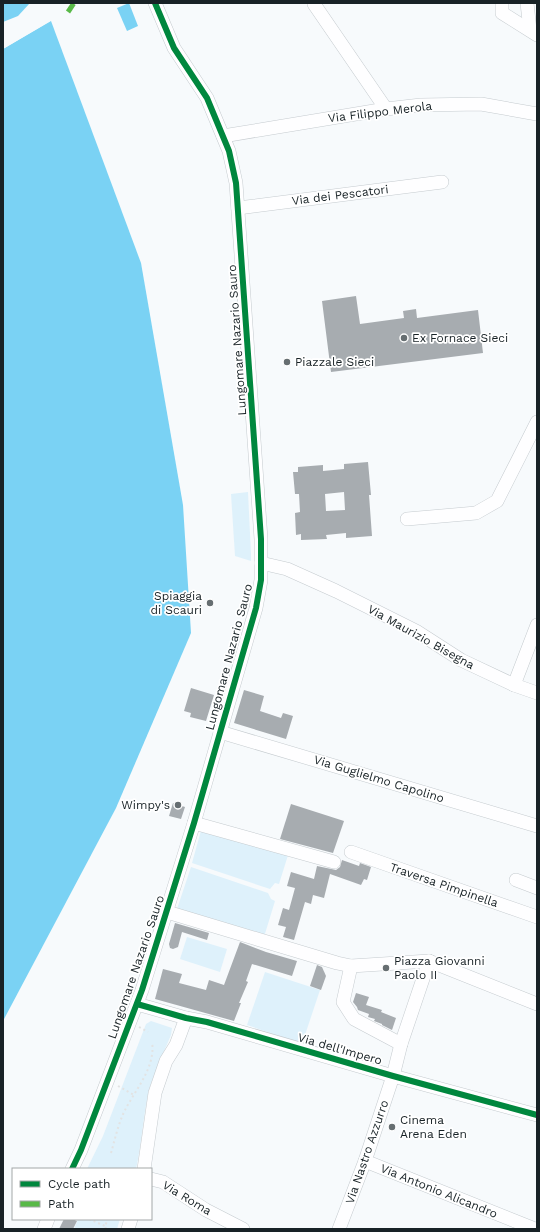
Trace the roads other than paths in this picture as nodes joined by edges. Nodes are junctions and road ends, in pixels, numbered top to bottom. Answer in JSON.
{"nodes":[{"id":1,"x":155,"y":3,"type":"edge"},
{"id":2,"x":502,"y":3,"type":"edge"},
{"id":3,"x":528,"y":3,"type":"edge"},
{"id":4,"x":314,"y":4,"type":"dead end"},
{"id":5,"x":534,"y":32,"type":"edge"},
{"id":6,"x":386,"y":109,"type":"junction"},
{"id":7,"x":537,"y":114,"type":"edge"},
{"id":8,"x":223,"y":136,"type":"junction"},
{"id":9,"x":442,"y":182,"type":"dead end"},
{"id":10,"x":238,"y":208,"type":"junction"},
{"id":11,"x":537,"y":422,"type":"edge"},
{"id":12,"x":407,"y":519,"type":"dead end"},
{"id":13,"x":262,"y":564,"type":"junction"},
{"id":14,"x":537,"y":625,"type":"edge"},
{"id":15,"x":514,"y":685,"type":"junction"},
{"id":16,"x":537,"y":693,"type":"edge"},
{"id":17,"x":220,"y":732,"type":"junction"},
{"id":18,"x":194,"y":823,"type":"junction"},
{"id":19,"x":537,"y":826,"type":"edge"},
{"id":20,"x":351,"y":852,"type":"dead end"},
{"id":21,"x":334,"y":862,"type":"dead end"},
{"id":22,"x":516,"y":880,"type":"dead end"},
{"id":23,"x":537,"y":888,"type":"edge"},
{"id":24,"x":167,"y":912,"type":"junction"},
{"id":25,"x":537,"y":917,"type":"edge"},
{"id":26,"x":429,"y":961,"type":"junction"},
{"id":27,"x":351,"y":966,"type":"junction"},
{"id":28,"x":137,"y":1004,"type":"junction"},
{"id":29,"x":537,"y":1004,"type":"edge"},
{"id":30,"x":186,"y":1018,"type":"junction"},
{"id":31,"x":401,"y":1044,"type":"junction"},
{"id":32,"x":393,"y":1076,"type":"junction"},
{"id":33,"x":537,"y":1115,"type":"edge"},
{"id":34,"x":365,"y":1161,"type":"junction"},
{"id":35,"x":72,"y":1168,"type":"edge"},
{"id":36,"x":144,"y":1168,"type":"edge"},
{"id":37,"x":152,"y":1178,"type":"edge"},
{"id":38,"x":243,"y":1229,"type":"edge"},
{"id":39,"x":339,"y":1229,"type":"edge"},
{"id":40,"x":535,"y":1229,"type":"edge"}],
"edges":[{"from":1,"to":8,"type":"street","name":"Lungomare Nazario Sauro"},
{"from":2,"to":5,"type":"street"},
{"from":3,"to":5,"type":"street"},
{"from":4,"to":6,"type":"street"},
{"from":6,"to":7,"type":"street","name":"Via Filippo Merola"},
{"from":6,"to":8,"type":"street","name":"Via Filippo Merola"},
{"from":8,"to":10,"type":"street","name":"Lungomare Nazario Sauro"},
{"from":9,"to":10,"type":"street","name":"Via dei Pescatori"},
{"from":10,"to":13,"type":"street","name":"Lungomare Nazario Sauro"},
{"from":11,"to":12,"type":"street"},
{"from":13,"to":15,"type":"street","name":"Via Maurizio Bisegna"},
{"from":13,"to":17,"type":"street","name":"Lungomare Nazario Sauro"},
{"from":14,"to":15,"type":"street"},
{"from":15,"to":16,"type":"street","name":"Via Maurizio Bisegna"},
{"from":17,"to":18,"type":"street","name":"Lungomare Nazario Sauro"},
{"from":17,"to":19,"type":"street","name":"Via Guglielmo Capolino"},
{"from":18,"to":21,"type":"street"},
{"from":18,"to":24,"type":"street","name":"Lungomare Nazario Sauro"},
{"from":20,"to":25,"type":"street","name":"Traversa Pimpinella"},
{"from":22,"to":23,"type":"street"},
{"from":24,"to":27,"type":"street"},
{"from":24,"to":28,"type":"street","name":"Lungomare Nazario Sauro"},
{"from":26,"to":27,"type":"street"},
{"from":26,"to":29,"type":"street"},
{"from":26,"to":31,"type":"street"},
{"from":27,"to":31,"type":"street"},
{"from":28,"to":30,"type":"street","name":"Via dell'Impero"},
{"from":28,"to":35,"type":"street","name":"Lungomare Nazario Sauro"},
{"from":30,"to":32,"type":"street","name":"Via dell'Impero"},
{"from":30,"to":36,"type":"street"},
{"from":31,"to":32,"type":"street"},
{"from":32,"to":33,"type":"street","name":"Via dell'Impero"},
{"from":32,"to":34,"type":"street","name":"Via Nastro Azzurro"},
{"from":34,"to":39,"type":"street","name":"Via Nastro Azzurro"},
{"from":34,"to":40,"type":"street","name":"Via Antonio Alicandro"},
{"from":37,"to":38,"type":"street","name":"Via Roma"}]}
